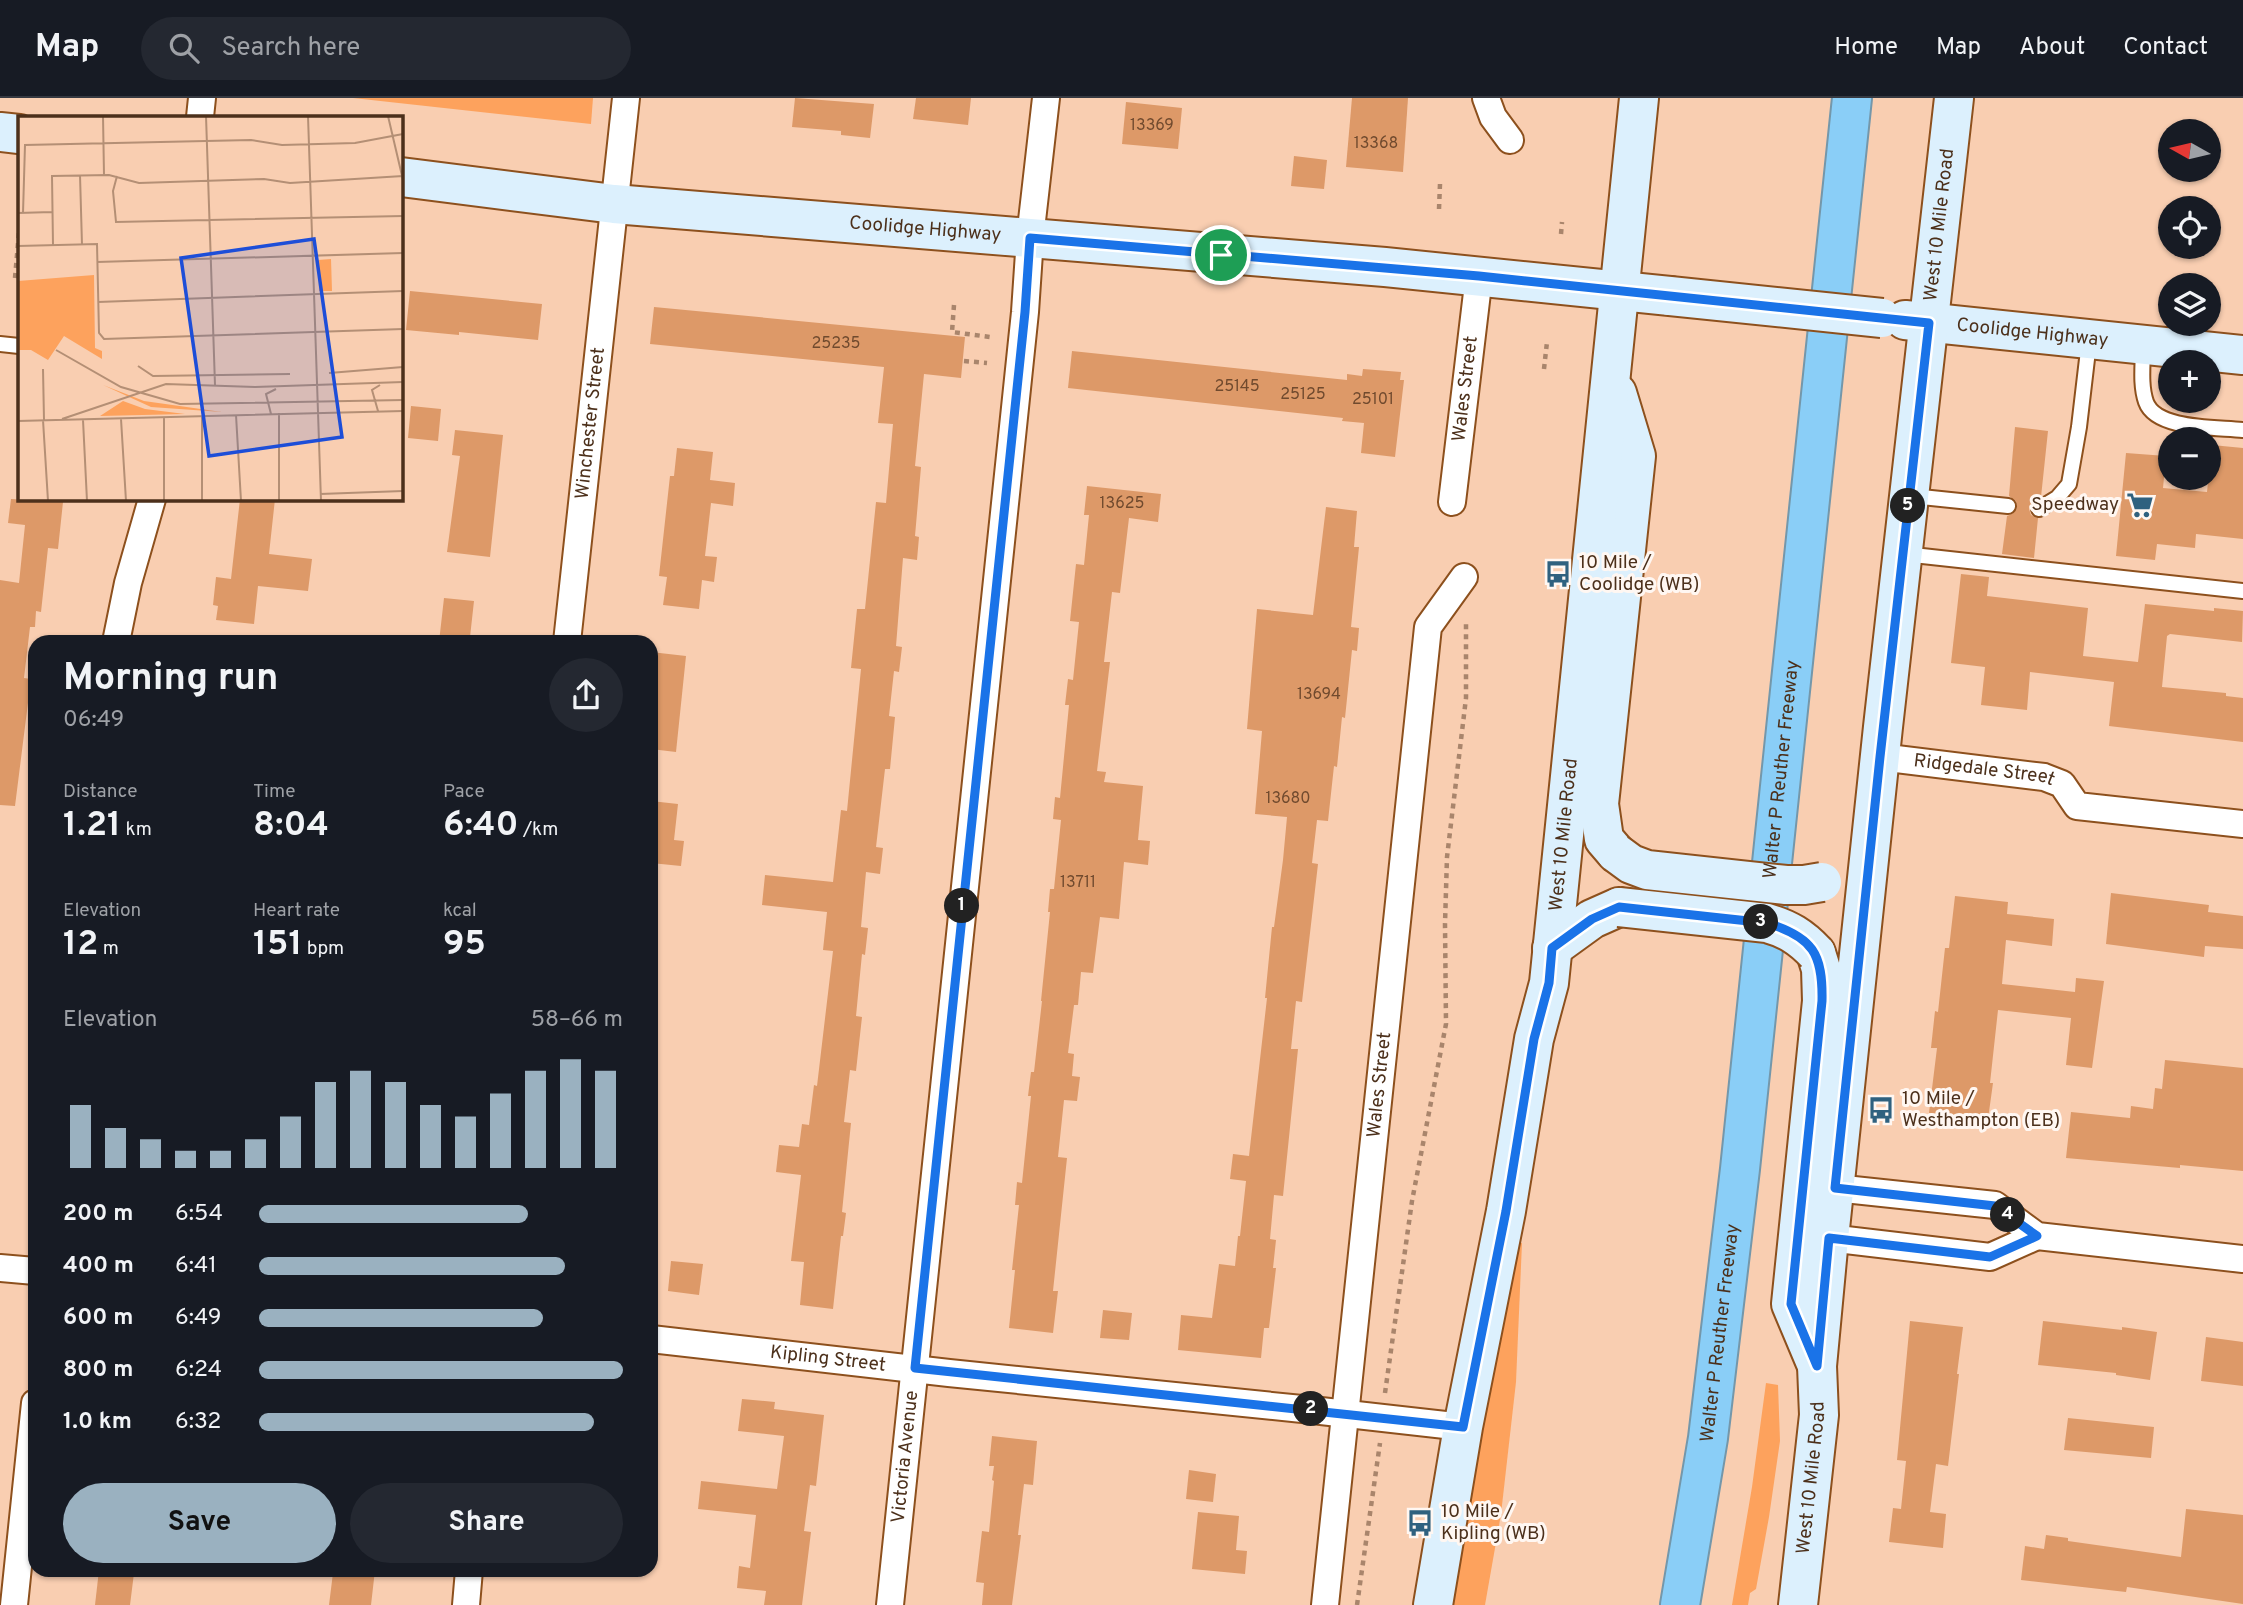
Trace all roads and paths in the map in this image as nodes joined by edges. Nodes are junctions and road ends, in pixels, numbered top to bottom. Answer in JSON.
{"nodes":[{"id":1,"x":202,"y":98,"type":"edge"},
{"id":2,"x":626,"y":98,"type":"edge"},
{"id":3,"x":1046,"y":98,"type":"edge"},
{"id":4,"x":1486,"y":98,"type":"edge"},
{"id":5,"x":1639,"y":98,"type":"edge"},
{"id":6,"x":1852,"y":98,"type":"edge"},
{"id":7,"x":1954,"y":98,"type":"edge"},
{"id":8,"x":200,"y":116,"type":"edge"},
{"id":9,"x":0,"y":132,"type":"edge"},
{"id":10,"x":18,"y":134,"type":"edge"},
{"id":11,"x":1510,"y":140,"type":"dead end"},
{"id":12,"x":402,"y":177,"type":"edge"},
{"id":13,"x":1440,"y":184,"type":"dead end"},
{"id":14,"x":614,"y":204,"type":"junction"},
{"id":15,"x":1439,"y":209,"type":"dead end"},
{"id":16,"x":1562,"y":222,"type":"dead end"},
{"id":17,"x":1561,"y":234,"type":"dead end"},
{"id":18,"x":1030,"y":238,"type":"junction"},
{"id":19,"x":18,"y":244,"type":"edge"},
{"id":20,"x":1479,"y":276,"type":"junction"},
{"id":21,"x":15,"y":278,"type":"dead end"},
{"id":22,"x":1620,"y":290,"type":"junction"},
{"id":23,"x":954,"y":305,"type":"dead end"},
{"id":24,"x":1929,"y":323,"type":"junction"},
{"id":25,"x":990,"y":337,"type":"dead end"},
{"id":26,"x":2089,"y":340,"type":"junction"},
{"id":27,"x":1547,"y":342,"type":"dead end"},
{"id":28,"x":0,"y":344,"type":"edge"},
{"id":29,"x":2143,"y":345,"type":"junction"},
{"id":30,"x":18,"y":346,"type":"edge"},
{"id":31,"x":2243,"y":355,"type":"edge"},
{"id":32,"x":964,"y":361,"type":"dead end"},
{"id":33,"x":987,"y":363,"type":"dead end"},
{"id":34,"x":1544,"y":369,"type":"dead end"},
{"id":35,"x":1612,"y":377,"type":"junction"},
{"id":36,"x":2243,"y":430,"type":"edge"},
{"id":37,"x":1909,"y":496,"type":"junction"},
{"id":38,"x":152,"y":500,"type":"edge"},
{"id":39,"x":1451,"y":502,"type":"dead end"},
{"id":40,"x":2008,"y":506,"type":"dead end"},
{"id":41,"x":2039,"y":509,"type":"dead end"},
{"id":42,"x":1903,"y":554,"type":"junction"},
{"id":43,"x":1464,"y":577,"type":"dead end"},
{"id":44,"x":2243,"y":591,"type":"edge"},
{"id":45,"x":1466,"y":631,"type":"dead end"},
{"id":46,"x":117,"y":635,"type":"edge"},
{"id":47,"x":569,"y":635,"type":"edge"},
{"id":48,"x":1880,"y":757,"type":"junction"},
{"id":49,"x":2243,"y":824,"type":"edge"},
{"id":50,"x":1870,"y":850,"type":"junction"},
{"id":51,"x":1552,"y":948,"type":"junction"},
{"id":52,"x":1835,"y":1188,"type":"junction"},
{"id":53,"x":2037,"y":1236,"type":"junction"},
{"id":54,"x":1829,"y":1238,"type":"junction"},
{"id":55,"x":2243,"y":1259,"type":"edge"},
{"id":56,"x":0,"y":1268,"type":"edge"},
{"id":57,"x":28,"y":1270,"type":"edge"},
{"id":58,"x":658,"y":1340,"type":"edge"},
{"id":59,"x":1817,"y":1366,"type":"junction"},
{"id":60,"x":915,"y":1368,"type":"junction"},
{"id":61,"x":1385,"y":1398,"type":"dead end"},
{"id":62,"x":1345,"y":1413,"type":"junction"},
{"id":63,"x":1463,"y":1427,"type":"junction"},
{"id":64,"x":1381,"y":1438,"type":"dead end"},
{"id":65,"x":28,"y":1470,"type":"edge"},
{"id":66,"x":468,"y":1577,"type":"edge"},
{"id":67,"x":14,"y":1605,"type":"edge"},
{"id":68,"x":466,"y":1605,"type":"edge"},
{"id":69,"x":890,"y":1605,"type":"edge"},
{"id":70,"x":1325,"y":1605,"type":"edge"},
{"id":71,"x":1357,"y":1605,"type":"edge"},
{"id":72,"x":1433,"y":1605,"type":"edge"},
{"id":73,"x":1680,"y":1605,"type":"edge"},
{"id":74,"x":1798,"y":1605,"type":"edge"}],
"edges":[{"from":1,"to":8,"type":"street"},
{"from":2,"to":14,"type":"street","name":"Winchester Street"},
{"from":3,"to":18,"type":"street","name":"Victoria Avenue"},
{"from":4,"to":11,"type":"street"},
{"from":5,"to":22,"type":"main road","name":"West 10 Mile Road"},
{"from":6,"to":73,"type":"highway","name":"Walter P Reuther Freeway"},
{"from":7,"to":24,"type":"main road","name":"West 10 Mile Road"},
{"from":9,"to":10,"type":"main road"},
{"from":12,"to":14,"type":"main road","name":"Coolidge Highway"},
{"from":13,"to":15,"type":"path"},
{"from":14,"to":18,"type":"main road","name":"Coolidge Highway"},
{"from":14,"to":47,"type":"street","name":"Winchester Street"},
{"from":16,"to":17,"type":"path"},
{"from":18,"to":20,"type":"main road","name":"Coolidge Highway"},
{"from":18,"to":60,"type":"street","name":"Victoria Avenue"},
{"from":19,"to":21,"type":"path"},
{"from":20,"to":22,"type":"main road","name":"Coolidge Highway"},
{"from":20,"to":39,"type":"street","name":"Wales Street"},
{"from":22,"to":24,"type":"main road","name":"Coolidge Highway","bridge":true},
{"from":22,"to":35,"type":"main road","name":"West 10 Mile Road"},
{"from":23,"to":25,"type":"path"},
{"from":24,"to":26,"type":"main road","name":"Coolidge Highway"},
{"from":24,"to":37,"type":"main road","name":"West 10 Mile Road"},
{"from":26,"to":29,"type":"main road","name":"Coolidge Highway"},
{"from":26,"to":41,"type":"lane"},
{"from":27,"to":34,"type":"path"},
{"from":28,"to":30,"type":"lane"},
{"from":29,"to":31,"type":"main road","name":"Coolidge Highway"},
{"from":29,"to":36,"type":"lane"},
{"from":32,"to":33,"type":"path"},
{"from":35,"to":50,"type":"main road","bridge":true},
{"from":35,"to":51,"type":"main road","name":"West 10 Mile Road"},
{"from":37,"to":40,"type":"lane"},
{"from":37,"to":42,"type":"main road","name":"West 10 Mile Road"},
{"from":38,"to":46,"type":"street"},
{"from":42,"to":44,"type":"lane"},
{"from":42,"to":48,"type":"main road","name":"West 10 Mile Road"},
{"from":43,"to":62,"type":"street","name":"Wales Street"},
{"from":45,"to":61,"type":"path"},
{"from":48,"to":49,"type":"street","name":"Ridgedale Street"},
{"from":48,"to":50,"type":"main road","name":"West 10 Mile Road"},
{"from":50,"to":52,"type":"main road","name":"West 10 Mile Road"},
{"from":51,"to":59,"type":"main road","bridge":true},
{"from":51,"to":63,"type":"main road","name":"West 10 Mile Road"},
{"from":52,"to":53,"type":"street"},
{"from":52,"to":54,"type":"main road","name":"West 10 Mile Road"},
{"from":53,"to":54,"type":"street"},
{"from":53,"to":55,"type":"street"},
{"from":54,"to":59,"type":"main road","name":"West 10 Mile Road"},
{"from":56,"to":57,"type":"street"},
{"from":58,"to":60,"type":"street","name":"Kipling Street"},
{"from":59,"to":74,"type":"main road","name":"West 10 Mile Road"},
{"from":60,"to":62,"type":"street","name":"Kipling Street"},
{"from":60,"to":69,"type":"street","name":"Victoria Avenue"},
{"from":62,"to":63,"type":"street","name":"Kipling Street"},
{"from":62,"to":70,"type":"street","name":"Wales Street"},
{"from":63,"to":72,"type":"main road","name":"West 10 Mile Road"},
{"from":64,"to":71,"type":"path"},
{"from":65,"to":67,"type":"street"},
{"from":66,"to":68,"type":"street"}]}
